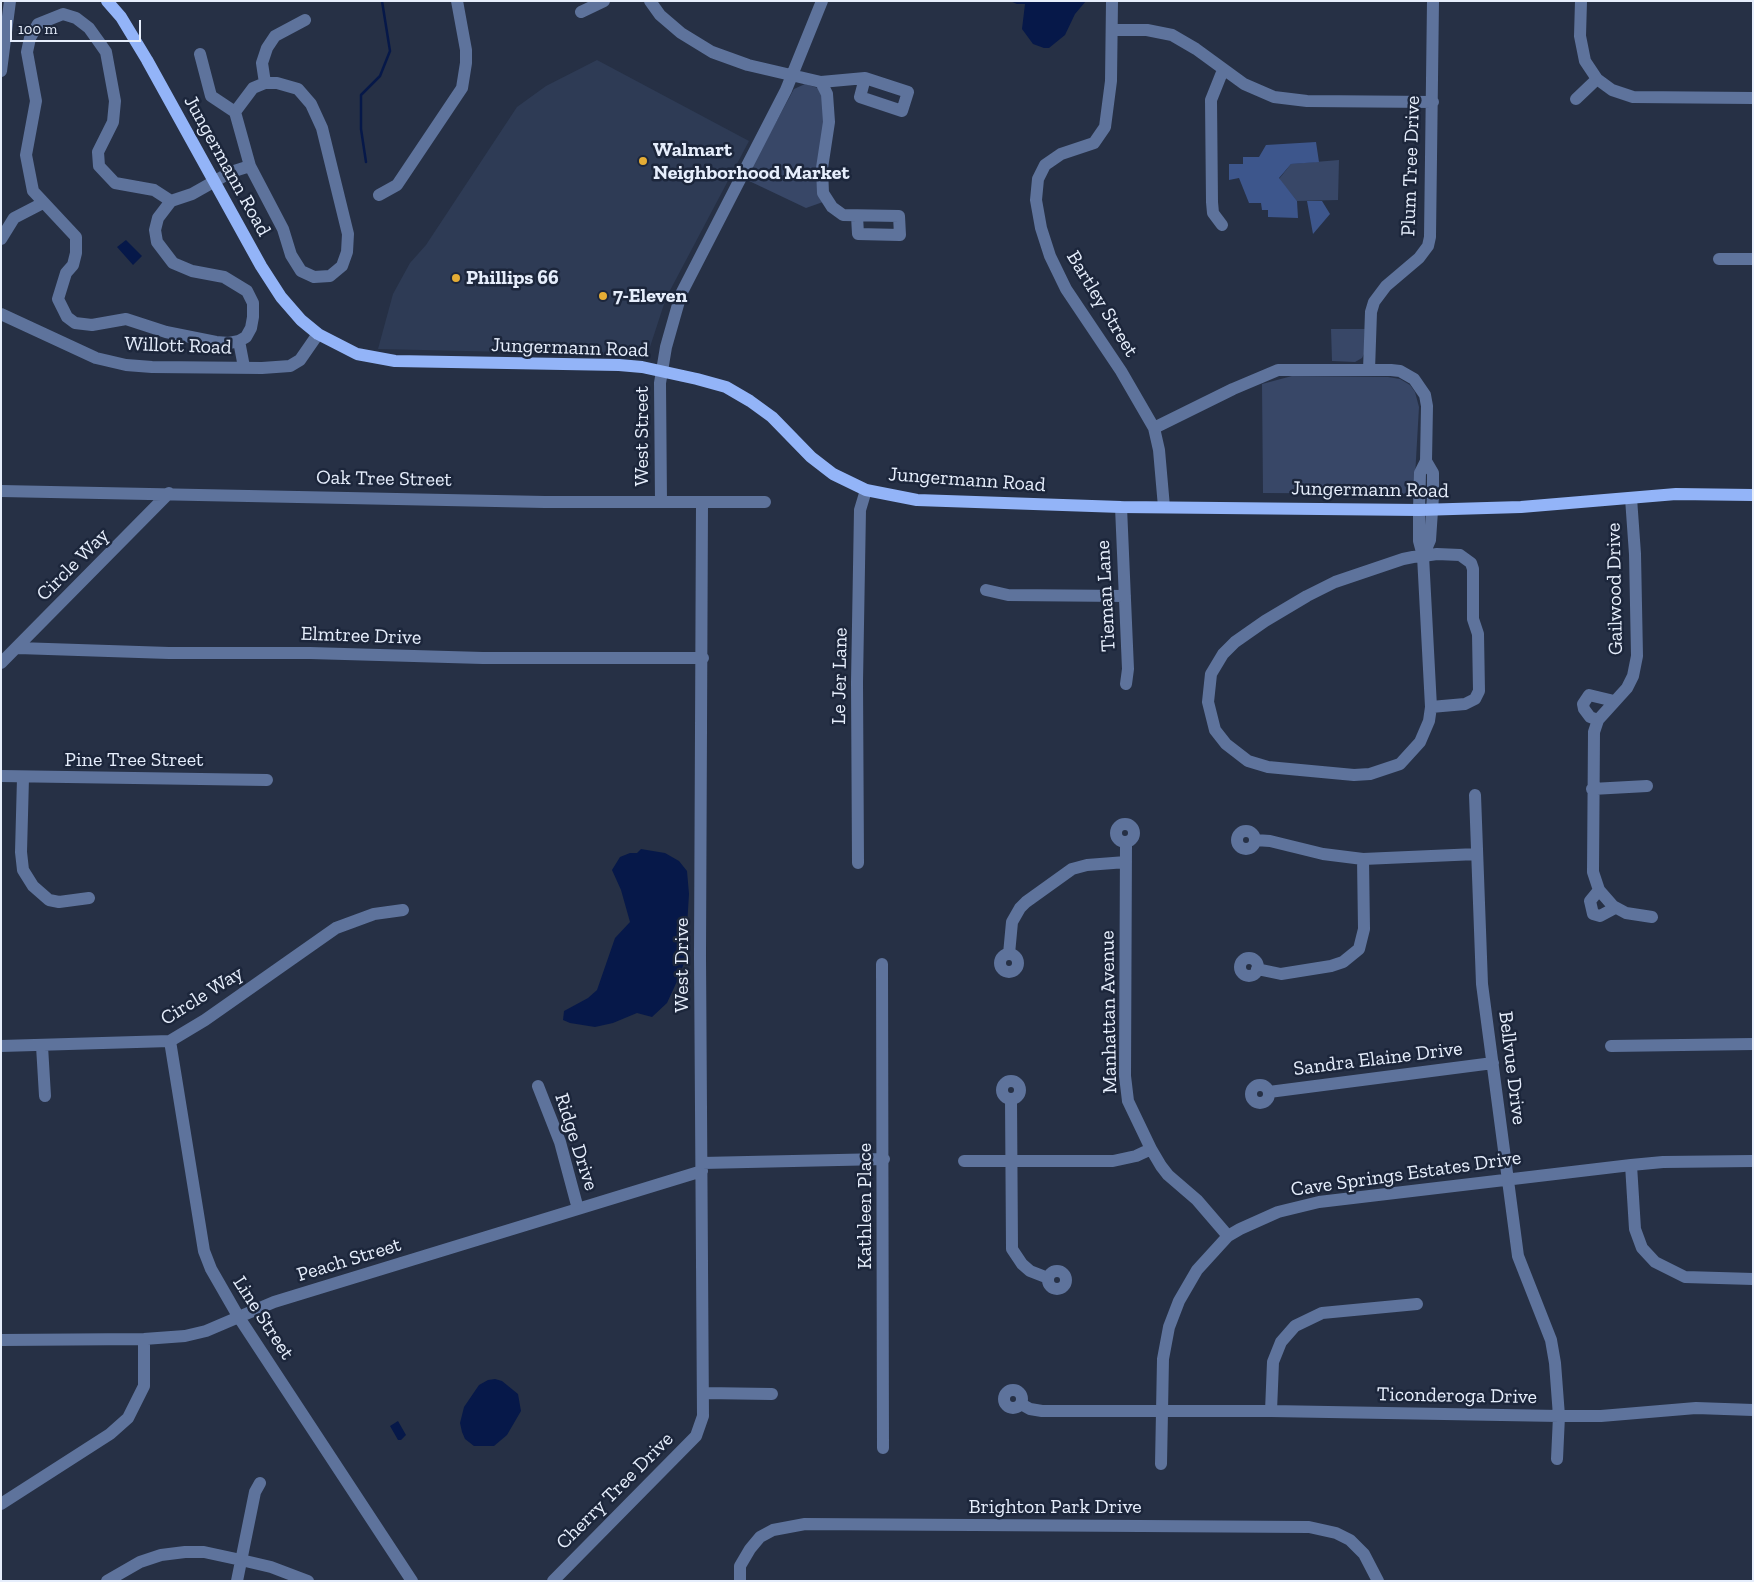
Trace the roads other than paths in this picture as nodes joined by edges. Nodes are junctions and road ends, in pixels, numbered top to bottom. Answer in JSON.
{"nodes":[{"id":1,"x":10,"y":1,"type":"edge"},
{"id":2,"x":107,"y":1,"type":"edge"},
{"id":3,"x":457,"y":1,"type":"edge"},
{"id":4,"x":604,"y":1,"type":"edge"},
{"id":5,"x":650,"y":1,"type":"edge"},
{"id":6,"x":822,"y":1,"type":"edge"},
{"id":7,"x":1112,"y":1,"type":"edge"},
{"id":8,"x":1433,"y":1,"type":"edge"},
{"id":9,"x":1581,"y":1,"type":"edge"},
{"id":10,"x":581,"y":12,"type":"dead end"},
{"id":11,"x":305,"y":20,"type":"dead end"},
{"id":12,"x":1112,"y":30,"type":"junction"},
{"id":13,"x":200,"y":54,"type":"dead end"},
{"id":14,"x":1223,"y":70,"type":"junction"},
{"id":15,"x":1,"y":71,"type":"edge"},
{"id":16,"x":792,"y":76,"type":"junction"},
{"id":17,"x":864,"y":78,"type":"dead end"},
{"id":18,"x":1597,"y":79,"type":"junction"},
{"id":19,"x":821,"y":82,"type":"junction"},
{"id":20,"x":265,"y":83,"type":"junction"},
{"id":21,"x":1753,"y":98,"type":"edge"},
{"id":22,"x":1576,"y":99,"type":"dead end"},
{"id":23,"x":1432,"y":102,"type":"junction"},
{"id":24,"x":235,"y":112,"type":"junction"},
{"id":25,"x":250,"y":166,"type":"junction"},
{"id":26,"x":214,"y":181,"type":"junction"},
{"id":27,"x":380,"y":195,"type":"dead end"},
{"id":28,"x":171,"y":201,"type":"junction"},
{"id":29,"x":43,"y":203,"type":"junction"},
{"id":30,"x":857,"y":216,"type":"dead end"},
{"id":31,"x":1222,"y":224,"type":"dead end"},
{"id":32,"x":1,"y":238,"type":"edge"},
{"id":33,"x":1719,"y":259,"type":"dead end"},
{"id":34,"x":1753,"y":259,"type":"edge"},
{"id":35,"x":1,"y":314,"type":"edge"},
{"id":36,"x":318,"y":334,"type":"junction"},
{"id":37,"x":240,"y":341,"type":"junction"},
{"id":38,"x":244,"y":368,"type":"junction"},
{"id":39,"x":662,"y":370,"type":"junction"},
{"id":40,"x":1369,"y":370,"type":"junction"},
{"id":41,"x":1154,"y":428,"type":"junction"},
{"id":42,"x":866,"y":490,"type":"junction"},
{"id":43,"x":1,"y":491,"type":"edge"},
{"id":44,"x":169,"y":493,"type":"junction"},
{"id":45,"x":1753,"y":495,"type":"edge"},
{"id":46,"x":1632,"y":498,"type":"junction"},
{"id":47,"x":661,"y":502,"type":"junction"},
{"id":48,"x":765,"y":502,"type":"dead end"},
{"id":49,"x":702,"y":503,"type":"junction"},
{"id":50,"x":1121,"y":507,"type":"junction"},
{"id":51,"x":1164,"y":507,"type":"junction"},
{"id":52,"x":1425,"y":510,"type":"junction"},
{"id":53,"x":1424,"y":556,"type":"junction"},
{"id":54,"x":986,"y":590,"type":"dead end"},
{"id":55,"x":1125,"y":596,"type":"junction"},
{"id":56,"x":18,"y":648,"type":"junction"},
{"id":57,"x":703,"y":658,"type":"junction"},
{"id":58,"x":1,"y":663,"type":"edge"},
{"id":59,"x":1126,"y":684,"type":"dead end"},
{"id":60,"x":1614,"y":701,"type":"junction"},
{"id":61,"x":1431,"y":707,"type":"junction"},
{"id":62,"x":1598,"y":720,"type":"junction"},
{"id":63,"x":1,"y":776,"type":"edge"},
{"id":64,"x":23,"y":778,"type":"junction"},
{"id":65,"x":267,"y":780,"type":"dead end"},
{"id":66,"x":1647,"y":786,"type":"dead end"},
{"id":67,"x":1592,"y":789,"type":"junction"},
{"id":68,"x":1475,"y":795,"type":"dead end"},
{"id":69,"x":1255,"y":840,"type":"dead end"},
{"id":70,"x":1126,"y":842,"type":"dead end"},
{"id":71,"x":1477,"y":854,"type":"junction"},
{"id":72,"x":1363,"y":858,"type":"junction"},
{"id":73,"x":1126,"y":862,"type":"junction"},
{"id":74,"x":858,"y":863,"type":"dead end"},
{"id":75,"x":1599,"y":890,"type":"junction"},
{"id":76,"x":89,"y":898,"type":"dead end"},
{"id":77,"x":1615,"y":908,"type":"junction"},
{"id":78,"x":403,"y":910,"type":"dead end"},
{"id":79,"x":1652,"y":917,"type":"dead end"},
{"id":80,"x":1009,"y":954,"type":"dead end"},
{"id":81,"x":882,"y":964,"type":"dead end"},
{"id":82,"x":1258,"y":969,"type":"dead end"},
{"id":83,"x":170,"y":1041,"type":"junction"},
{"id":84,"x":1753,"y":1044,"type":"edge"},
{"id":85,"x":1,"y":1046,"type":"edge"},
{"id":86,"x":42,"y":1046,"type":"junction"},
{"id":87,"x":1611,"y":1046,"type":"dead end"},
{"id":88,"x":1493,"y":1063,"type":"junction"},
{"id":89,"x":538,"y":1086,"type":"dead end"},
{"id":90,"x":1269,"y":1092,"type":"dead end"},
{"id":91,"x":46,"y":1096,"type":"dead end"},
{"id":92,"x":1011,"y":1100,"type":"dead end"},
{"id":93,"x":1150,"y":1149,"type":"junction"},
{"id":94,"x":884,"y":1160,"type":"junction"},
{"id":95,"x":1010,"y":1160,"type":"junction"},
{"id":96,"x":964,"y":1161,"type":"dead end"},
{"id":97,"x":1753,"y":1161,"type":"edge"},
{"id":98,"x":1631,"y":1165,"type":"junction"},
{"id":99,"x":702,"y":1167,"type":"junction"},
{"id":100,"x":1508,"y":1179,"type":"junction"},
{"id":101,"x":578,"y":1210,"type":"junction"},
{"id":102,"x":1228,"y":1236,"type":"junction"},
{"id":103,"x":1048,"y":1278,"type":"dead end"},
{"id":104,"x":1753,"y":1279,"type":"edge"},
{"id":105,"x":1417,"y":1304,"type":"dead end"},
{"id":106,"x":238,"y":1316,"type":"junction"},
{"id":107,"x":144,"y":1339,"type":"junction"},
{"id":108,"x":1,"y":1340,"type":"edge"},
{"id":109,"x":704,"y":1393,"type":"junction"},
{"id":110,"x":772,"y":1394,"type":"dead end"},
{"id":111,"x":1021,"y":1404,"type":"dead end"},
{"id":112,"x":1753,"y":1410,"type":"edge"},
{"id":113,"x":1271,"y":1411,"type":"junction"},
{"id":114,"x":1161,"y":1412,"type":"junction"},
{"id":115,"x":1559,"y":1416,"type":"junction"},
{"id":116,"x":701,"y":1426,"type":"joint"},
{"id":117,"x":883,"y":1448,"type":"dead end"},
{"id":118,"x":1557,"y":1459,"type":"dead end"},
{"id":119,"x":1160,"y":1464,"type":"dead end"},
{"id":120,"x":260,"y":1483,"type":"dead end"},
{"id":121,"x":1,"y":1504,"type":"edge"},
{"id":122,"x":241,"y":1560,"type":"junction"},
{"id":123,"x":106,"y":1581,"type":"edge"},
{"id":124,"x":237,"y":1581,"type":"edge"},
{"id":125,"x":308,"y":1581,"type":"edge"},
{"id":126,"x":412,"y":1581,"type":"edge"},
{"id":127,"x":553,"y":1581,"type":"edge"},
{"id":128,"x":740,"y":1581,"type":"edge"},
{"id":129,"x":1378,"y":1581,"type":"edge"}],
"edges":[{"from":1,"to":15,"type":"street"},
{"from":2,"to":26,"type":"main road","name":"Jungermann Road"},
{"from":3,"to":27,"type":"street"},
{"from":4,"to":10,"type":"street"},
{"from":5,"to":16,"type":"street"},
{"from":6,"to":16,"type":"street","name":"West Street"},
{"from":7,"to":12,"type":"street","name":"Bartley Street"},
{"from":8,"to":23,"type":"street","name":"Plum Tree Drive"},
{"from":9,"to":18,"type":"street"},
{"from":11,"to":20,"type":"street"},
{"from":12,"to":14,"type":"street"},
{"from":12,"to":41,"type":"street","name":"Bartley Street"},
{"from":13,"to":24,"type":"street"},
{"from":14,"to":23,"type":"street"},
{"from":14,"to":31,"type":"street"},
{"from":16,"to":19,"type":"street"},
{"from":16,"to":39,"type":"street","name":"West Street"},
{"from":17,"to":19,"type":"street"},
{"from":18,"to":21,"type":"street"},
{"from":18,"to":22,"type":"street"},
{"from":19,"to":30,"type":"street"},
{"from":20,"to":24,"type":"street"},
{"from":20,"to":25,"type":"street"},
{"from":23,"to":40,"type":"street","name":"Plum Tree Drive"},
{"from":24,"to":25,"type":"street"},
{"from":25,"to":26,"type":"street"},
{"from":26,"to":28,"type":"street"},
{"from":26,"to":36,"type":"main road","name":"Jungermann Road"},
{"from":28,"to":29,"type":"street"},
{"from":28,"to":37,"type":"street"},
{"from":29,"to":32,"type":"street"},
{"from":29,"to":37,"type":"street"},
{"from":33,"to":34,"type":"street"},
{"from":35,"to":38,"type":"street","name":"Willott Road"},
{"from":36,"to":38,"type":"street","name":"Willott Road"},
{"from":36,"to":39,"type":"main road","name":"Jungermann Road"},
{"from":37,"to":38,"type":"street"},
{"from":39,"to":42,"type":"main road","name":"Jungermann Road"},
{"from":39,"to":47,"type":"street","name":"West Street"},
{"from":40,"to":41,"type":"street"},
{"from":40,"to":52,"type":"street"},
{"from":41,"to":51,"type":"street","name":"Bartley Street"},
{"from":42,"to":50,"type":"main road","name":"Jungermann Road"},
{"from":42,"to":74,"type":"street","name":"Le Jer Lane"},
{"from":43,"to":44,"type":"street","name":"Oak Tree Street"},
{"from":44,"to":47,"type":"street","name":"Oak Tree Street"},
{"from":44,"to":56,"type":"street","name":"Circle Way"},
{"from":45,"to":46,"type":"main road","name":"Jungermann Road"},
{"from":46,"to":52,"type":"main road","name":"Jungermann Road"},
{"from":46,"to":60,"type":"street","name":"Gailwood Drive"},
{"from":47,"to":49,"type":"street","name":"Oak Tree Street"},
{"from":48,"to":49,"type":"street","name":"Oak Tree Street"},
{"from":49,"to":57,"type":"street","name":"West Drive"},
{"from":50,"to":51,"type":"main road","name":"Jungermann Road"},
{"from":50,"to":55,"type":"street","name":"Tieman Lane"},
{"from":51,"to":52,"type":"main road","name":"Jungermann Road"},
{"from":52,"to":53,"type":"street"},
{"from":53,"to":61,"type":"street"},
{"from":53,"to":61,"type":"street"},
{"from":53,"to":61,"type":"street"},
{"from":54,"to":55,"type":"street"},
{"from":55,"to":59,"type":"street","name":"Tieman Lane"},
{"from":56,"to":57,"type":"street","name":"Elmtree Drive"},
{"from":56,"to":58,"type":"street","name":"Circle Way"},
{"from":57,"to":99,"type":"street","name":"West Drive"},
{"from":60,"to":62,"type":"street","name":"Gailwood Drive"},
{"from":60,"to":62,"type":"street"},
{"from":62,"to":67,"type":"street","name":"Gailwood Drive"},
{"from":63,"to":64,"type":"street","name":"Pine Tree Street"},
{"from":64,"to":65,"type":"street","name":"Pine Tree Street"},
{"from":64,"to":76,"type":"street"},
{"from":66,"to":67,"type":"street"},
{"from":67,"to":75,"type":"street","name":"Gailwood Drive"},
{"from":68,"to":71,"type":"street","name":"Bellvue Drive"},
{"from":69,"to":72,"type":"street"},
{"from":70,"to":73,"type":"street","name":"Manhattan Avenue"},
{"from":71,"to":72,"type":"street"},
{"from":71,"to":88,"type":"street","name":"Bellvue Drive"},
{"from":72,"to":82,"type":"street"},
{"from":73,"to":80,"type":"street"},
{"from":73,"to":93,"type":"street","name":"Manhattan Avenue"},
{"from":75,"to":77,"type":"street","name":"Gailwood Drive"},
{"from":75,"to":77,"type":"street"},
{"from":77,"to":79,"type":"street"},
{"from":78,"to":83,"type":"street","name":"Circle Way"},
{"from":81,"to":94,"type":"street","name":"Kathleen Place"},
{"from":83,"to":86,"type":"street","name":"Circle Way"},
{"from":83,"to":106,"type":"street","name":"Line Street"},
{"from":84,"to":87,"type":"street"},
{"from":85,"to":86,"type":"street","name":"Circle Way"},
{"from":86,"to":91,"type":"street"},
{"from":88,"to":90,"type":"street","name":"Sandra Elaine Drive"},
{"from":88,"to":100,"type":"street","name":"Bellvue Drive"},
{"from":89,"to":101,"type":"street","name":"Ridge Drive"},
{"from":92,"to":95,"type":"street"},
{"from":93,"to":95,"type":"street"},
{"from":93,"to":102,"type":"street","name":"Manhattan Avenue"},
{"from":94,"to":99,"type":"street","name":"Peach Street"},
{"from":94,"to":117,"type":"street","name":"Kathleen Place"},
{"from":95,"to":96,"type":"street"},
{"from":95,"to":103,"type":"street"},
{"from":97,"to":98,"type":"street","name":"Cave Springs Estates Drive"},
{"from":98,"to":100,"type":"street","name":"Cave Springs Estates Drive"},
{"from":98,"to":104,"type":"street"},
{"from":99,"to":101,"type":"street","name":"Peach Street"},
{"from":99,"to":109,"type":"street","name":"West Drive"},
{"from":100,"to":102,"type":"street","name":"Cave Springs Estates Drive"},
{"from":100,"to":115,"type":"street","name":"Bellvue Drive"},
{"from":101,"to":106,"type":"street","name":"Peach Street"},
{"from":102,"to":114,"type":"street","name":"Cave Springs Estates Drive"},
{"from":105,"to":113,"type":"street"},
{"from":106,"to":107,"type":"street","name":"Peach Street"},
{"from":106,"to":126,"type":"street","name":"Line Street"},
{"from":107,"to":108,"type":"street","name":"Peach Street"},
{"from":107,"to":121,"type":"street"},
{"from":109,"to":110,"type":"street"},
{"from":109,"to":116,"type":"street","name":"West Drive"},
{"from":111,"to":114,"type":"street","name":"Ticonderoga Drive"},
{"from":112,"to":115,"type":"street","name":"Ticonderoga Drive"},
{"from":113,"to":114,"type":"street","name":"Ticonderoga Drive"},
{"from":113,"to":115,"type":"street","name":"Ticonderoga Drive"},
{"from":114,"to":119,"type":"street","name":"Cave Springs Estates Drive"},
{"from":115,"to":118,"type":"street","name":"Bellvue Drive"},
{"from":116,"to":127,"type":"street","name":"Cherry Tree Drive"},
{"from":120,"to":122,"type":"street"},
{"from":122,"to":123,"type":"street"},
{"from":122,"to":124,"type":"street"},
{"from":122,"to":125,"type":"street"},
{"from":128,"to":129,"type":"street","name":"Brighton Park Drive"}]}
